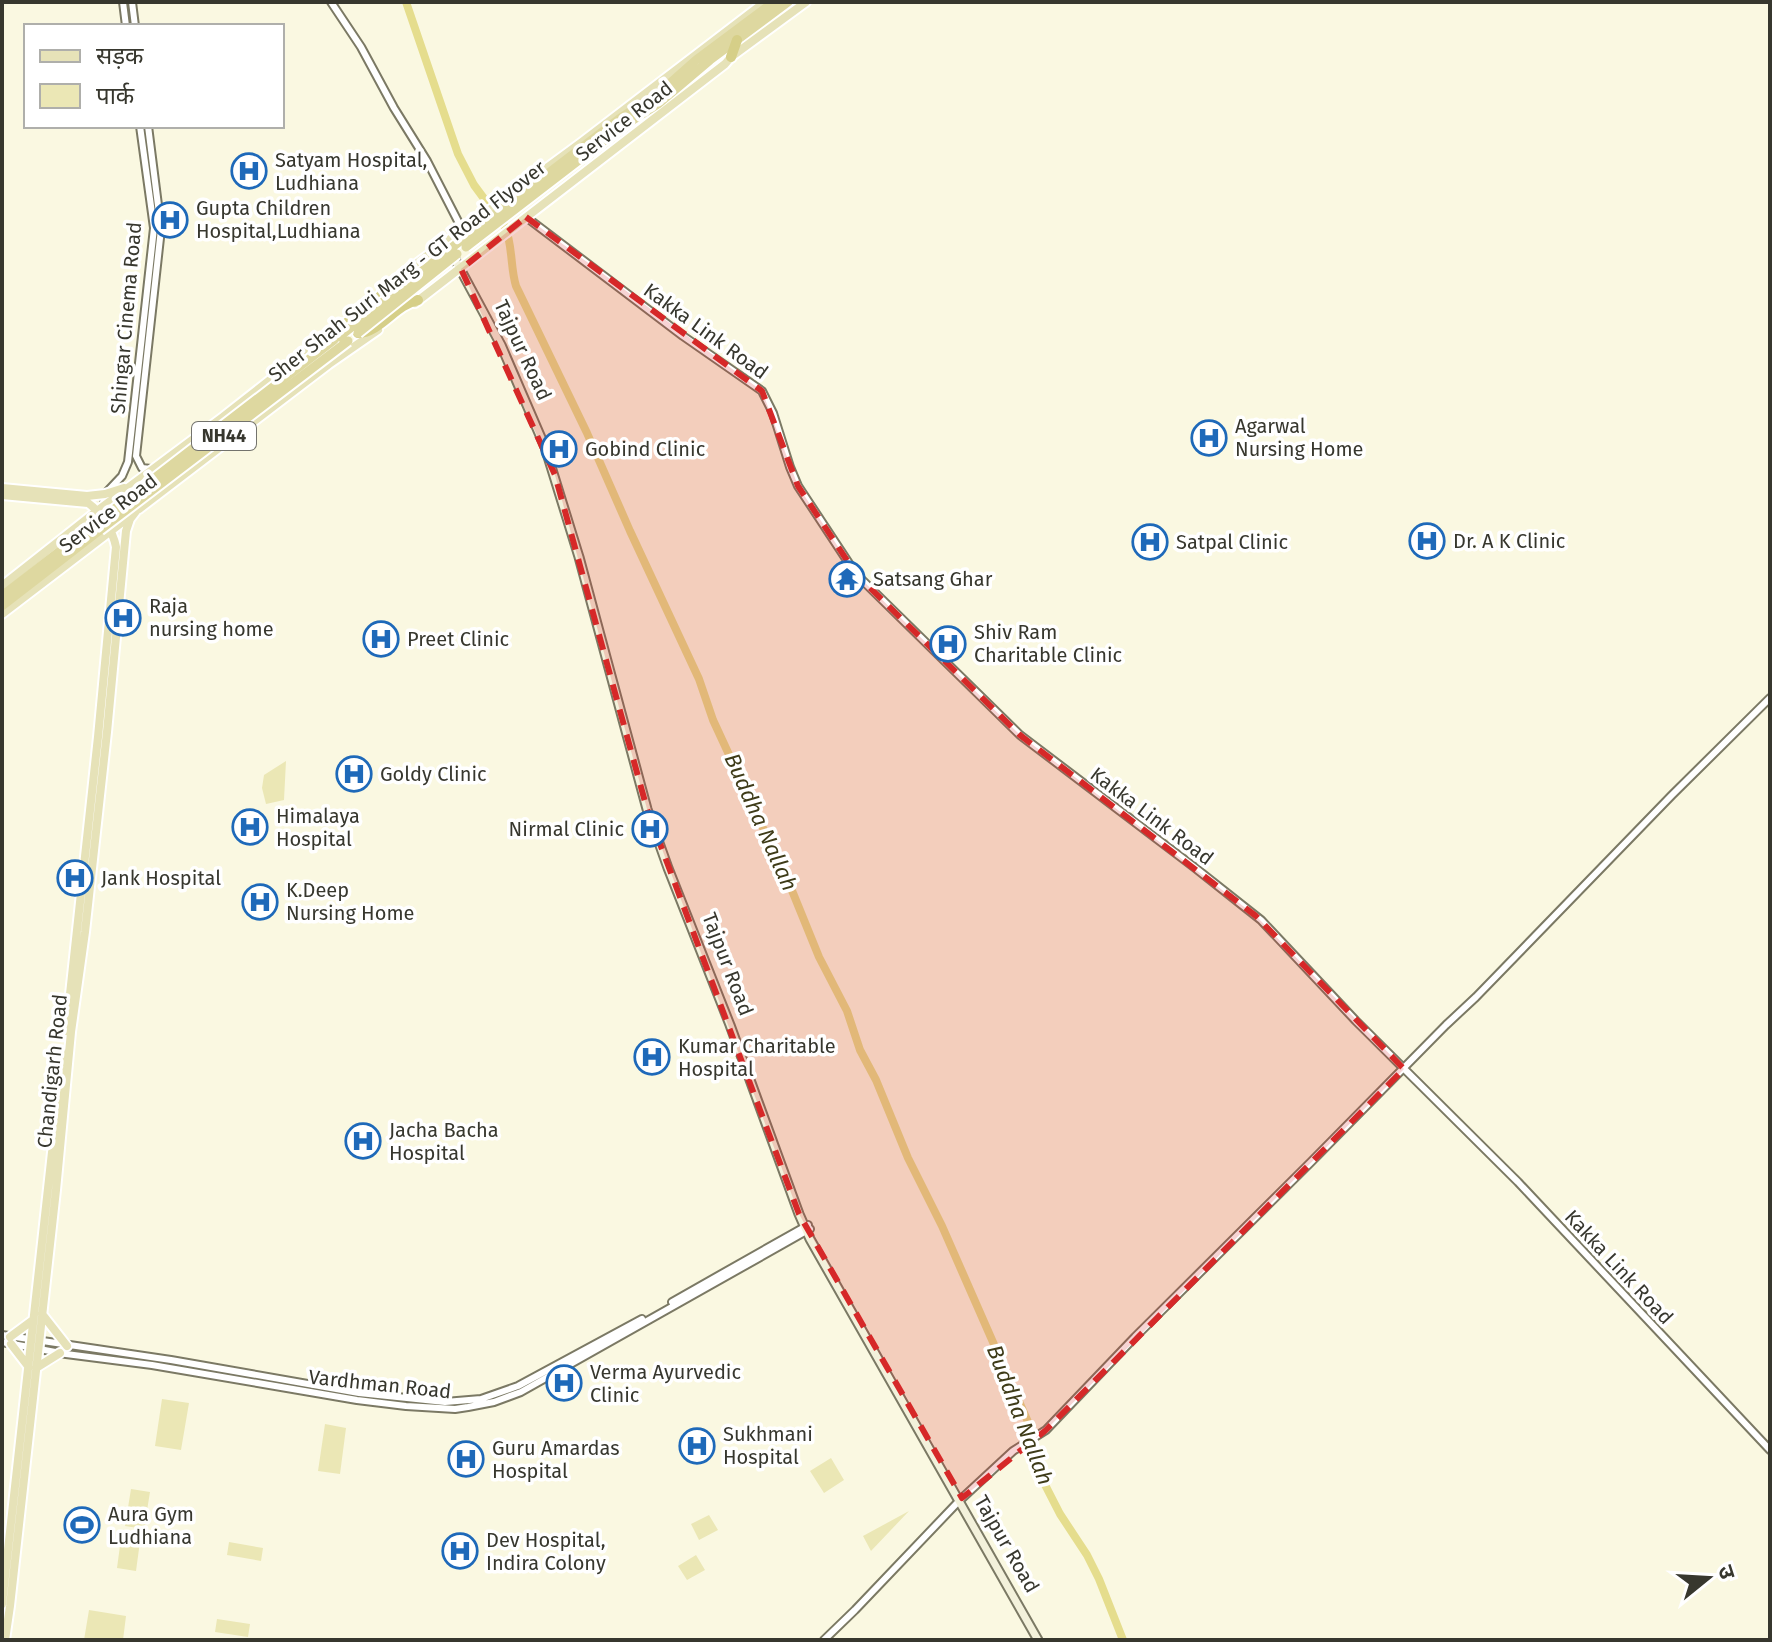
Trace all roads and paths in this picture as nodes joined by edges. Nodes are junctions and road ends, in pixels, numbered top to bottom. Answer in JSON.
{"nodes":[{"id":1,"x":123,"y":2,"type":"edge"},
{"id":2,"x":132,"y":2,"type":"edge"},
{"id":3,"x":331,"y":2,"type":"edge"},
{"id":4,"x":765,"y":2,"type":"edge"},
{"id":5,"x":774,"y":2,"type":"edge"},
{"id":6,"x":788,"y":2,"type":"edge"},
{"id":7,"x":806,"y":2,"type":"edge"},
{"id":8,"x":126,"y":24,"type":"edge"},
{"id":9,"x":135,"y":24,"type":"edge"},
{"id":10,"x":737,"y":40,"type":"junction"},
{"id":11,"x":731,"y":57,"type":"junction"},
{"id":12,"x":140,"y":128,"type":"edge"},
{"id":13,"x":148,"y":128,"type":"edge"},
{"id":14,"x":526,"y":196,"type":"junction"},
{"id":15,"x":526,"y":217,"type":"junction"},
{"id":16,"x":461,"y":229,"type":"junction"},
{"id":17,"x":445,"y":241,"type":"junction"},
{"id":18,"x":477,"y":255,"type":"junction"},
{"id":19,"x":462,"y":267,"type":"junction"},
{"id":20,"x":381,"y":293,"type":"junction"},
{"id":21,"x":418,"y":300,"type":"junction"},
{"id":22,"x":358,"y":333,"type":"junction"},
{"id":23,"x":339,"y":337,"type":"junction"},
{"id":24,"x":154,"y":469,"type":"junction"},
{"id":25,"x":2,"y":488,"type":"edge"},
{"id":26,"x":128,"y":489,"type":"junction"},
{"id":27,"x":105,"y":494,"type":"junction"},
{"id":28,"x":2,"y":495,"type":"edge"},
{"id":29,"x":101,"y":508,"type":"junction"},
{"id":30,"x":138,"y":510,"type":"junction"},
{"id":31,"x":102,"y":529,"type":"junction"},
{"id":32,"x":2,"y":586,"type":"edge"},
{"id":33,"x":2,"y":596,"type":"edge"},
{"id":34,"x":2,"y":606,"type":"edge"},
{"id":35,"x":2,"y":614,"type":"edge"},
{"id":36,"x":1770,"y":698,"type":"edge"},
{"id":37,"x":1404,"y":1069,"type":"junction"},
{"id":38,"x":807,"y":1228,"type":"junction"},
{"id":39,"x":37,"y":1316,"type":"junction"},
{"id":40,"x":6,"y":1339,"type":"edge"},
{"id":41,"x":34,"y":1345,"type":"junction"},
{"id":42,"x":63,"y":1349,"type":"junction"},
{"id":43,"x":32,"y":1367,"type":"junction"},
{"id":44,"x":1770,"y":1450,"type":"edge"},
{"id":45,"x":961,"y":1499,"type":"junction"},
{"id":46,"x":2,"y":1604,"type":"edge"},
{"id":47,"x":5,"y":1640,"type":"edge"},
{"id":48,"x":824,"y":1640,"type":"edge"},
{"id":49,"x":1040,"y":1640,"type":"edge"}],
"edges":[{"from":1,"to":8,"type":"street"},
{"from":2,"to":9,"type":"street"},
{"from":3,"to":16,"type":"street"},
{"from":4,"to":16,"type":"main road","name":"Service Road"},
{"from":5,"to":14,"type":"highway","name":"Sher Shah Suri Marg - GT Road Flyover","number":"NH44"},
{"from":6,"to":10,"type":"highway","number":"NH44"},
{"from":7,"to":11,"type":"main road","name":"Service Road"},
{"from":10,"to":11,"type":"highway"},
{"from":10,"to":14,"type":"highway","name":"Sher Shah Suri Marg - GT Road Flyover","number":"NH44"},
{"from":11,"to":15,"type":"main road","name":"Service Road"},
{"from":12,"to":27,"type":"street","name":"Shingar Cinema Road"},
{"from":13,"to":24,"type":"street","name":"Shingar Cinema Road"},
{"from":14,"to":22,"type":"highway","name":"Sher Shah Suri Marg - GT Road Flyover","number":"NH44","bridge":true},
{"from":14,"to":23,"type":"highway","name":"Sher Shah Suri Marg - GT Road Flyover","number":"NH44","bridge":true},
{"from":15,"to":18,"type":"main road","name":"Service Road"},
{"from":15,"to":37,"type":"street","name":"Kakka Link Road"},
{"from":16,"to":17,"type":"main road","name":"Service Road"},
{"from":16,"to":18,"type":"street"},
{"from":17,"to":19,"type":"main road","name":"Tajpur Road"},
{"from":17,"to":20,"type":"main road","name":"Service Road"},
{"from":18,"to":19,"type":"main road","name":"Service Road"},
{"from":19,"to":21,"type":"main road","name":"Service Road"},
{"from":19,"to":38,"type":"main road","name":"Tajpur Road"},
{"from":20,"to":23,"type":"highway"},
{"from":20,"to":24,"type":"main road","name":"Service Road"},
{"from":21,"to":22,"type":"highway","bridge":true},
{"from":21,"to":30,"type":"main road","name":"Service Road"},
{"from":22,"to":31,"type":"highway","name":"Sher Shah Suri Marg - GT Road Flyover","number":"NH44","bridge":true},
{"from":23,"to":31,"type":"highway","name":"Sher Shah Suri Marg - GT Road Flyover","number":"NH44","bridge":true},
{"from":24,"to":26,"type":"main road","name":"Service Road"},
{"from":25,"to":27,"type":"main road"},
{"from":26,"to":27,"type":"main road"},
{"from":26,"to":29,"type":"main road","name":"Service Road"},
{"from":26,"to":30,"type":"main road"},
{"from":27,"to":29,"type":"street"},
{"from":28,"to":29,"type":"main road"},
{"from":29,"to":31,"type":"main road"},
{"from":29,"to":32,"type":"main road","name":"Service Road"},
{"from":30,"to":31,"type":"main road","name":"Service Road"},
{"from":30,"to":39,"type":"main road","name":"Chandigarh Road"},
{"from":31,"to":33,"type":"highway","number":"NH44"},
{"from":31,"to":34,"type":"highway","number":"NH44"},
{"from":31,"to":35,"type":"main road","name":"Service Road"},
{"from":31,"to":39,"type":"main road","name":"Chandigarh Road"},
{"from":36,"to":37,"type":"street"},
{"from":37,"to":44,"type":"street","name":"Kakka Link Road"},
{"from":37,"to":45,"type":"street"},
{"from":38,"to":42,"type":"street","name":"Vardhman Road"},
{"from":38,"to":45,"type":"main road","name":"Tajpur Road"},
{"from":39,"to":40,"type":"main road"},
{"from":39,"to":41,"type":"main road","name":"Chandigarh Road"},
{"from":39,"to":42,"type":"main road"},
{"from":40,"to":41,"type":"street","name":"Vardhman Road"},
{"from":40,"to":43,"type":"main road"},
{"from":41,"to":42,"type":"street","name":"Vardhman Road"},
{"from":41,"to":43,"type":"main road","name":"Chandigarh Road"},
{"from":42,"to":43,"type":"main road"},
{"from":43,"to":46,"type":"main road","name":"Chandigarh Road"},
{"from":43,"to":47,"type":"main road","name":"Chandigarh Road"},
{"from":45,"to":48,"type":"street"},
{"from":45,"to":49,"type":"main road","name":"Tajpur Road"}]}
